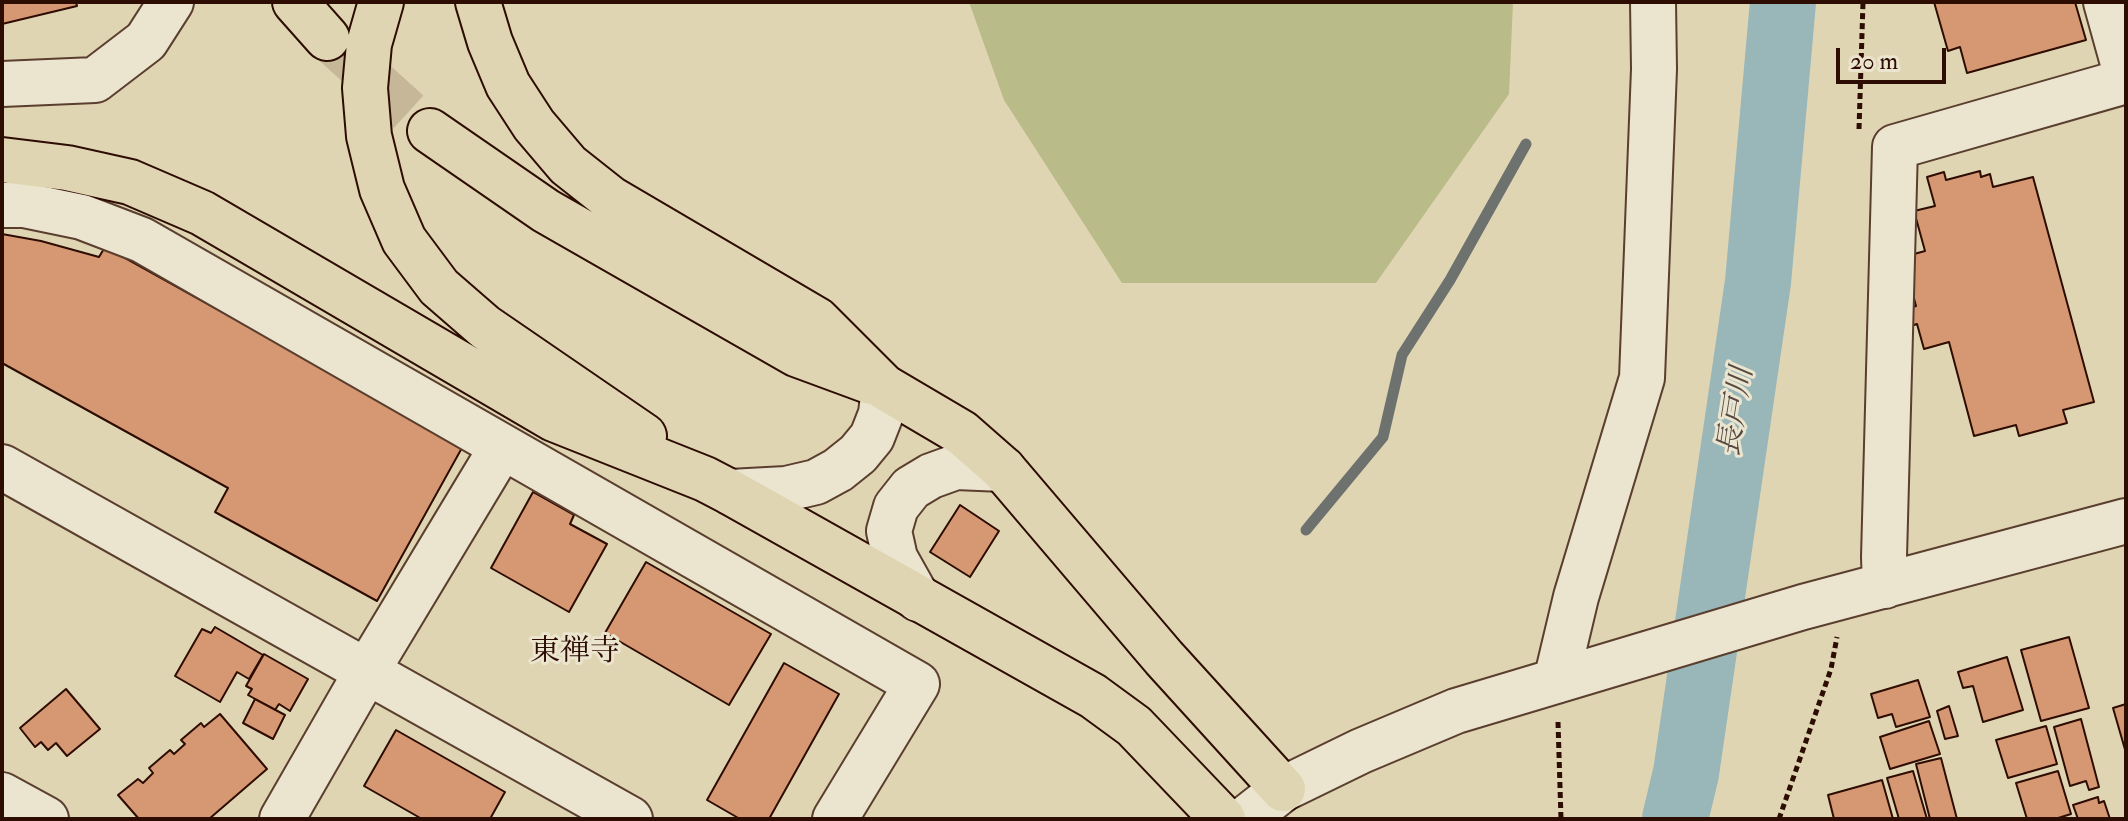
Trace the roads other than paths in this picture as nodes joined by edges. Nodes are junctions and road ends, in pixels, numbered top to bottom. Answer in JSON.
{"nodes":[{"id":1,"x":171,"y":2,"type":"edge"},
{"id":2,"x":295,"y":2,"type":"edge"},
{"id":3,"x":381,"y":2,"type":"edge"},
{"id":4,"x":478,"y":2,"type":"edge"},
{"id":5,"x":1653,"y":2,"type":"edge"},
{"id":6,"x":2106,"y":2,"type":"edge"},
{"id":7,"x":327,"y":38,"type":"tunnel mouth"},
{"id":8,"x":2126,"y":74,"type":"edge"},
{"id":9,"x":2126,"y":81,"type":"edge"},
{"id":10,"x":2,"y":84,"type":"edge"},
{"id":11,"x":430,"y":131,"type":"tunnel mouth"},
{"id":12,"x":2,"y":160,"type":"edge"},
{"id":13,"x":2,"y":205,"type":"edge"},
{"id":14,"x":884,"y":387,"type":"junction"},
{"id":15,"x":502,"y":447,"type":"junction"},
{"id":16,"x":2,"y":467,"type":"edge"},
{"id":17,"x":1003,"y":469,"type":"junction"},
{"id":18,"x":718,"y":485,"type":"junction"},
{"id":19,"x":2126,"y":521,"type":"edge"},
{"id":20,"x":1866,"y":591,"type":"junction"},
{"id":21,"x":918,"y":599,"type":"junction"},
{"id":22,"x":367,"y":671,"type":"junction"},
{"id":23,"x":1556,"y":681,"type":"junction"},
{"id":24,"x":1283,"y":789,"type":"junction"},
{"id":25,"x":2,"y":795,"type":"edge"},
{"id":26,"x":46,"y":819,"type":"edge"},
{"id":27,"x":282,"y":819,"type":"edge"},
{"id":28,"x":630,"y":819,"type":"edge"},
{"id":29,"x":835,"y":819,"type":"edge"},
{"id":30,"x":1223,"y":819,"type":"edge"},
{"id":31,"x":1245,"y":819,"type":"edge"}],
"edges":[{"from":1,"to":10,"type":"street"},
{"from":2,"to":7,"type":"highway"},
{"from":3,"to":18,"type":"highway"},
{"from":4,"to":14,"type":"highway"},
{"from":5,"to":23,"type":"street"},
{"from":6,"to":8,"type":"street"},
{"from":9,"to":20,"type":"street"},
{"from":11,"to":14,"type":"highway"},
{"from":12,"to":18,"type":"highway"},
{"from":13,"to":15,"type":"street"},
{"from":14,"to":17,"type":"highway"},
{"from":14,"to":18,"type":"street"},
{"from":15,"to":22,"type":"street"},
{"from":15,"to":29,"type":"street"},
{"from":16,"to":22,"type":"street"},
{"from":17,"to":21,"type":"street"},
{"from":17,"to":24,"type":"highway"},
{"from":18,"to":21,"type":"highway"},
{"from":19,"to":20,"type":"street"},
{"from":20,"to":23,"type":"street"},
{"from":21,"to":30,"type":"highway"},
{"from":22,"to":27,"type":"street"},
{"from":22,"to":28,"type":"street"},
{"from":23,"to":24,"type":"street"},
{"from":24,"to":31,"type":"street"},
{"from":25,"to":26,"type":"street"}]}
